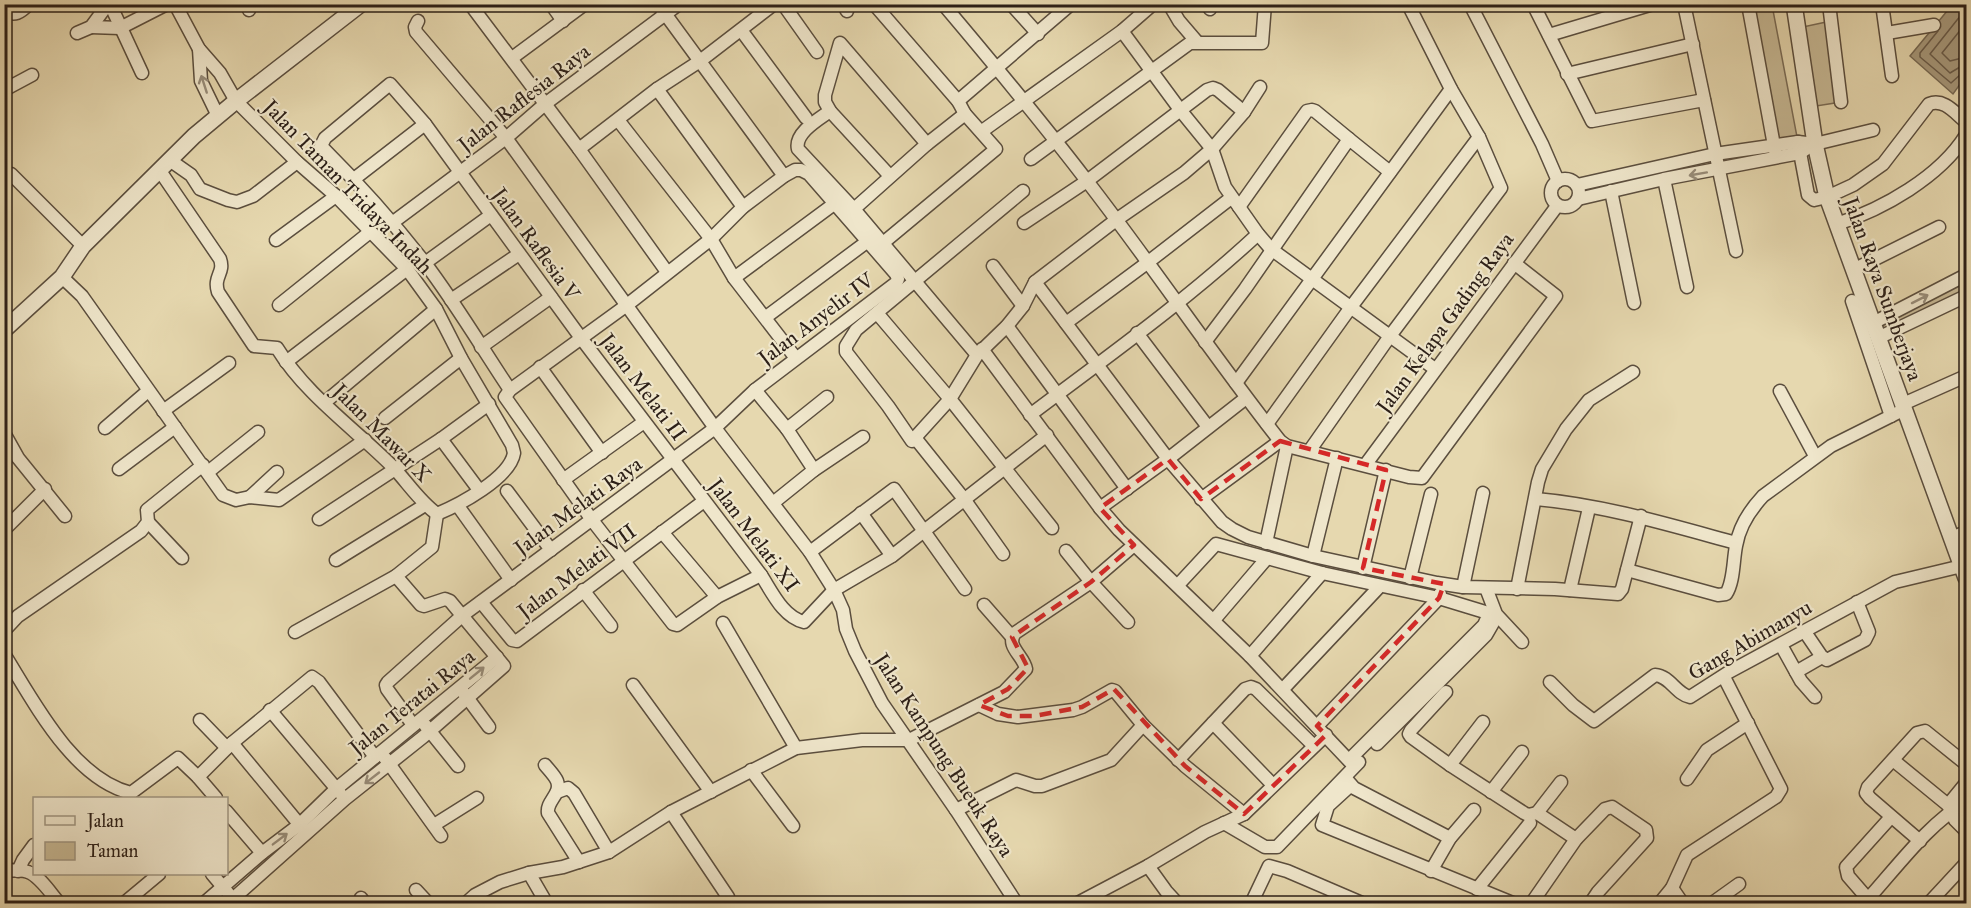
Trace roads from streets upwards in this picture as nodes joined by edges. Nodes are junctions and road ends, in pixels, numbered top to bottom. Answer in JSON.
{"nodes":[{"id":1,"x":29,"y":4,"type":"edge"},
{"id":2,"x":109,"y":4,"type":"edge"},
{"id":3,"x":167,"y":4,"type":"edge"},
{"id":4,"x":176,"y":4,"type":"edge"},
{"id":5,"x":361,"y":4,"type":"edge"},
{"id":6,"x":470,"y":4,"type":"edge"},
{"id":7,"x":552,"y":4,"type":"edge"},
{"id":8,"x":585,"y":4,"type":"edge"},
{"id":9,"x":679,"y":4,"type":"edge"},
{"id":10,"x":774,"y":4,"type":"edge"},
{"id":11,"x":783,"y":4,"type":"edge"},
{"id":12,"x":874,"y":4,"type":"edge"},
{"id":13,"x":943,"y":4,"type":"edge"},
{"id":14,"x":1011,"y":4,"type":"edge"},
{"id":15,"x":1071,"y":4,"type":"edge"},
{"id":16,"x":1153,"y":4,"type":"edge"},
{"id":17,"x":1169,"y":4,"type":"edge"},
{"id":18,"x":1265,"y":4,"type":"edge"},
{"id":19,"x":1408,"y":4,"type":"edge"},
{"id":20,"x":1470,"y":4,"type":"edge"},
{"id":21,"x":1533,"y":4,"type":"edge"},
{"id":22,"x":1653,"y":4,"type":"edge"},
{"id":23,"x":1684,"y":4,"type":"edge"},
{"id":24,"x":1748,"y":4,"type":"edge"},
{"id":25,"x":1794,"y":4,"type":"edge"},
{"id":26,"x":1829,"y":4,"type":"edge"},
{"id":27,"x":1882,"y":4,"type":"edge"},
{"id":28,"x":4,"y":9,"type":"edge"},
{"id":29,"x":661,"y":9,"type":"edge"},
{"id":30,"x":418,"y":21,"type":"dead end"},
{"id":31,"x":563,"y":21,"type":"junction"},
{"id":32,"x":1934,"y":25,"type":"dead end"},
{"id":33,"x":91,"y":27,"type":"junction"},
{"id":34,"x":120,"y":28,"type":"junction"},
{"id":35,"x":741,"y":30,"type":"junction"},
{"id":36,"x":1122,"y":31,"type":"junction"},
{"id":37,"x":77,"y":33,"type":"dead end"},
{"id":38,"x":1887,"y":33,"type":"junction"},
{"id":39,"x":1038,"y":34,"type":"junction"},
{"id":40,"x":1549,"y":35,"type":"junction"},
{"id":41,"x":1197,"y":42,"type":"junction"},
{"id":42,"x":1693,"y":45,"type":"junction"},
{"id":43,"x":199,"y":49,"type":"junction"},
{"id":44,"x":817,"y":52,"type":"dead end"},
{"id":45,"x":512,"y":58,"type":"junction"},
{"id":46,"x":700,"y":61,"type":"junction"},
{"id":47,"x":998,"y":69,"type":"junction"},
{"id":48,"x":1151,"y":71,"type":"junction"},
{"id":49,"x":142,"y":73,"type":"dead end"},
{"id":50,"x":1567,"y":74,"type":"junction"},
{"id":51,"x":32,"y":75,"type":"dead end"},
{"id":52,"x":1892,"y":76,"type":"dead end"},
{"id":53,"x":1260,"y":87,"type":"dead end"},
{"id":54,"x":657,"y":89,"type":"junction"},
{"id":55,"x":1451,"y":89,"type":"junction"},
{"id":56,"x":4,"y":90,"type":"edge"},
{"id":57,"x":1704,"y":100,"type":"junction"},
{"id":58,"x":236,"y":101,"type":"junction"},
{"id":59,"x":958,"y":101,"type":"junction"},
{"id":60,"x":1025,"y":102,"type":"junction"},
{"id":61,"x":1841,"y":102,"type":"dead end"},
{"id":62,"x":545,"y":104,"type":"junction"},
{"id":63,"x":830,"y":111,"type":"junction"},
{"id":64,"x":1181,"y":111,"type":"junction"},
{"id":65,"x":1244,"y":112,"type":"junction"},
{"id":66,"x":965,"y":114,"type":"junction"},
{"id":67,"x":218,"y":116,"type":"junction"},
{"id":68,"x":806,"y":118,"type":"dead end"},
{"id":69,"x":618,"y":120,"type":"junction"},
{"id":70,"x":1966,"y":122,"type":"edge"},
{"id":71,"x":425,"y":124,"type":"junction"},
{"id":72,"x":985,"y":129,"type":"dead end"},
{"id":73,"x":1873,"y":130,"type":"dead end"},
{"id":74,"x":1966,"y":135,"type":"edge"},
{"id":75,"x":1479,"y":137,"type":"junction"},
{"id":76,"x":506,"y":138,"type":"junction"},
{"id":77,"x":1349,"y":140,"type":"junction"},
{"id":78,"x":1056,"y":142,"type":"junction"},
{"id":79,"x":927,"y":144,"type":"junction"},
{"id":80,"x":1815,"y":144,"type":"junction"},
{"id":81,"x":579,"y":148,"type":"junction"},
{"id":82,"x":1799,"y":148,"type":"junction"},
{"id":83,"x":1212,"y":149,"type":"junction"},
{"id":84,"x":1775,"y":152,"type":"junction"},
{"id":85,"x":1715,"y":154,"type":"junction"},
{"id":86,"x":1032,"y":159,"type":"dead end"},
{"id":87,"x":297,"y":162,"type":"junction"},
{"id":88,"x":165,"y":166,"type":"junction"},
{"id":89,"x":1390,"y":172,"type":"junction"},
{"id":90,"x":460,"y":173,"type":"junction"},
{"id":91,"x":1721,"y":173,"type":"junction"},
{"id":92,"x":11,"y":174,"type":"dead end"},
{"id":93,"x":784,"y":176,"type":"junction"},
{"id":94,"x":890,"y":177,"type":"junction"},
{"id":95,"x":354,"y":179,"type":"junction"},
{"id":96,"x":1664,"y":179,"type":"junction"},
{"id":97,"x":1087,"y":181,"type":"junction"},
{"id":98,"x":1558,"y":181,"type":"junction"},
{"id":99,"x":1577,"y":184,"type":"junction"},
{"id":100,"x":1023,"y":191,"type":"dead end"},
{"id":101,"x":1611,"y":191,"type":"junction"},
{"id":102,"x":336,"y":196,"type":"junction"},
{"id":103,"x":1827,"y":197,"type":"junction"},
{"id":104,"x":1578,"y":200,"type":"junction"},
{"id":105,"x":1235,"y":202,"type":"junction"},
{"id":106,"x":834,"y":204,"type":"junction"},
{"id":107,"x":1557,"y":206,"type":"junction"},
{"id":108,"x":742,"y":207,"type":"junction"},
{"id":109,"x":854,"y":209,"type":"junction"},
{"id":110,"x":491,"y":215,"type":"junction"},
{"id":111,"x":1116,"y":220,"type":"junction"},
{"id":112,"x":1024,"y":223,"type":"dead end"},
{"id":113,"x":392,"y":224,"type":"junction"},
{"id":114,"x":1837,"y":224,"type":"junction"},
{"id":115,"x":1939,"y":227,"type":"dead end"},
{"id":116,"x":370,"y":232,"type":"junction"},
{"id":117,"x":1258,"y":234,"type":"junction"},
{"id":118,"x":711,"y":239,"type":"junction"},
{"id":119,"x":276,"y":240,"type":"dead end"},
{"id":120,"x":868,"y":241,"type":"junction"},
{"id":121,"x":883,"y":243,"type":"junction"},
{"id":122,"x":83,"y":246,"type":"junction"},
{"id":123,"x":1271,"y":249,"type":"junction"},
{"id":124,"x":1736,"y":250,"type":"dead end"},
{"id":125,"x":519,"y":254,"type":"junction"},
{"id":126,"x":425,"y":263,"type":"junction"},
{"id":127,"x":1147,"y":263,"type":"junction"},
{"id":128,"x":1514,"y":263,"type":"junction"},
{"id":129,"x":993,"y":266,"type":"dead end"},
{"id":130,"x":407,"y":269,"type":"junction"},
{"id":131,"x":1853,"y":270,"type":"junction"},
{"id":132,"x":667,"y":272,"type":"junction"},
{"id":133,"x":1966,"y":275,"type":"edge"},
{"id":134,"x":62,"y":276,"type":"junction"},
{"id":135,"x":734,"y":278,"type":"junction"},
{"id":136,"x":1311,"y":279,"type":"junction"},
{"id":137,"x":916,"y":282,"type":"junction"},
{"id":138,"x":1035,"y":282,"type":"junction"},
{"id":139,"x":1688,"y":287,"type":"dead end"},
{"id":140,"x":1966,"y":296,"type":"edge"},
{"id":141,"x":551,"y":297,"type":"junction"},
{"id":142,"x":451,"y":300,"type":"junction"},
{"id":143,"x":1852,"y":301,"type":"dead end"},
{"id":144,"x":1178,"y":303,"type":"junction"},
{"id":145,"x":1634,"y":303,"type":"dead end"},
{"id":146,"x":279,"y":305,"type":"dead end"},
{"id":147,"x":627,"y":305,"type":"junction"},
{"id":148,"x":1023,"y":306,"type":"junction"},
{"id":149,"x":1351,"y":307,"type":"junction"},
{"id":150,"x":435,"y":309,"type":"junction"},
{"id":151,"x":877,"y":313,"type":"junction"},
{"id":152,"x":766,"y":317,"type":"junction"},
{"id":153,"x":1066,"y":323,"type":"junction"},
{"id":154,"x":1873,"y":323,"type":"junction"},
{"id":155,"x":1007,"y":326,"type":"junction"},
{"id":156,"x":4,"y":330,"type":"edge"},
{"id":157,"x":1137,"y":333,"type":"junction"},
{"id":158,"x":1390,"y":336,"type":"junction"},
{"id":159,"x":581,"y":338,"type":"junction"},
{"id":160,"x":1878,"y":338,"type":"junction"},
{"id":161,"x":1205,"y":342,"type":"junction"},
{"id":162,"x":482,"y":347,"type":"junction"},
{"id":163,"x":980,"y":352,"type":"junction"},
{"id":164,"x":795,"y":357,"type":"junction"},
{"id":165,"x":461,"y":358,"type":"junction"},
{"id":166,"x":286,"y":362,"type":"junction"},
{"id":167,"x":229,"y":363,"type":"dead end"},
{"id":168,"x":1097,"y":364,"type":"junction"},
{"id":169,"x":540,"y":367,"type":"junction"},
{"id":170,"x":1435,"y":369,"type":"junction"},
{"id":171,"x":1633,"y":372,"type":"dead end"},
{"id":172,"x":1966,"y":376,"type":"edge"},
{"id":173,"x":1236,"y":383,"type":"junction"},
{"id":174,"x":148,"y":390,"type":"junction"},
{"id":175,"x":510,"y":390,"type":"junction"},
{"id":176,"x":755,"y":390,"type":"junction"},
{"id":177,"x":1780,"y":391,"type":"dead end"},
{"id":178,"x":1058,"y":394,"type":"junction"},
{"id":179,"x":827,"y":397,"type":"dead end"},
{"id":180,"x":1246,"y":398,"type":"junction"},
{"id":181,"x":950,"y":399,"type":"junction"},
{"id":182,"x":324,"y":403,"type":"junction"},
{"id":183,"x":489,"y":404,"type":"junction"},
{"id":184,"x":1900,"y":410,"type":"junction"},
{"id":185,"x":163,"y":411,"type":"junction"},
{"id":186,"x":1030,"y":415,"type":"junction"},
{"id":187,"x":385,"y":418,"type":"dead end"},
{"id":188,"x":644,"y":422,"type":"junction"},
{"id":189,"x":1266,"y":424,"type":"junction"},
{"id":190,"x":175,"y":427,"type":"junction"},
{"id":191,"x":1208,"y":427,"type":"junction"},
{"id":192,"x":105,"y":428,"type":"dead end"},
{"id":193,"x":715,"y":428,"type":"junction"},
{"id":194,"x":786,"y":429,"type":"junction"},
{"id":195,"x":258,"y":432,"type":"dead end"},
{"id":196,"x":4,"y":433,"type":"edge"},
{"id":197,"x":1047,"y":435,"type":"junction"},
{"id":198,"x":863,"y":436,"type":"dead end"},
{"id":199,"x":441,"y":439,"type":"junction"},
{"id":200,"x":365,"y":440,"type":"junction"},
{"id":201,"x":914,"y":440,"type":"junction"},
{"id":202,"x":1284,"y":443,"type":"junction"},
{"id":203,"x":1310,"y":450,"type":"junction"},
{"id":204,"x":602,"y":453,"type":"junction"},
{"id":205,"x":1815,"y":456,"type":"junction"},
{"id":206,"x":1337,"y":458,"type":"junction"},
{"id":207,"x":1168,"y":459,"type":"junction"},
{"id":208,"x":673,"y":460,"type":"junction"},
{"id":209,"x":1366,"y":464,"type":"junction"},
{"id":210,"x":206,"y":468,"type":"junction"},
{"id":211,"x":118,"y":469,"type":"dead end"},
{"id":212,"x":395,"y":469,"type":"junction"},
{"id":213,"x":1004,"y":469,"type":"junction"},
{"id":214,"x":814,"y":470,"type":"junction"},
{"id":215,"x":1386,"y":470,"type":"junction"},
{"id":216,"x":277,"y":472,"type":"dead end"},
{"id":217,"x":563,"y":480,"type":"junction"},
{"id":218,"x":45,"y":489,"type":"junction"},
{"id":219,"x":1127,"y":489,"type":"junction"},
{"id":220,"x":479,"y":490,"type":"junction"},
{"id":221,"x":507,"y":491,"type":"dead end"},
{"id":222,"x":1484,"y":493,"type":"dead end"},
{"id":223,"x":1431,"y":494,"type":"dead end"},
{"id":224,"x":250,"y":497,"type":"junction"},
{"id":225,"x":964,"y":499,"type":"junction"},
{"id":226,"x":1201,"y":499,"type":"junction"},
{"id":227,"x":1536,"y":499,"type":"junction"},
{"id":228,"x":704,"y":501,"type":"junction"},
{"id":229,"x":773,"y":503,"type":"junction"},
{"id":230,"x":425,"y":505,"type":"junction"},
{"id":231,"x":458,"y":506,"type":"junction"},
{"id":232,"x":1100,"y":508,"type":"junction"},
{"id":233,"x":1589,"y":508,"type":"junction"},
{"id":234,"x":861,"y":513,"type":"junction"},
{"id":235,"x":437,"y":514,"type":"junction"},
{"id":236,"x":65,"y":516,"type":"dead end"},
{"id":237,"x":1641,"y":516,"type":"junction"},
{"id":238,"x":319,"y":519,"type":"dead end"},
{"id":239,"x":592,"y":520,"type":"junction"},
{"id":240,"x":148,"y":522,"type":"junction"},
{"id":241,"x":1052,"y":528,"type":"dead end"},
{"id":242,"x":4,"y":530,"type":"edge"},
{"id":243,"x":924,"y":531,"type":"junction"},
{"id":244,"x":662,"y":532,"type":"junction"},
{"id":245,"x":1966,"y":532,"type":"edge"},
{"id":246,"x":1951,"y":538,"type":"junction"},
{"id":247,"x":1266,"y":543,"type":"junction"},
{"id":248,"x":1736,"y":543,"type":"junction"},
{"id":249,"x":1134,"y":545,"type":"junction"},
{"id":250,"x":551,"y":549,"type":"junction"},
{"id":251,"x":1066,"y":551,"type":"dead end"},
{"id":252,"x":810,"y":552,"type":"junction"},
{"id":253,"x":1003,"y":554,"type":"dead end"},
{"id":254,"x":892,"y":556,"type":"junction"},
{"id":255,"x":1313,"y":556,"type":"junction"},
{"id":256,"x":182,"y":558,"type":"dead end"},
{"id":257,"x":1267,"y":558,"type":"junction"},
{"id":258,"x":624,"y":559,"type":"junction"},
{"id":259,"x":336,"y":560,"type":"dead end"},
{"id":260,"x":1363,"y":568,"type":"junction"},
{"id":261,"x":1627,"y":570,"type":"junction"},
{"id":262,"x":1964,"y":572,"type":"edge"},
{"id":263,"x":1322,"y":573,"type":"junction"},
{"id":264,"x":761,"y":575,"type":"junction"},
{"id":265,"x":396,"y":576,"type":"junction"},
{"id":266,"x":1410,"y":578,"type":"junction"},
{"id":267,"x":511,"y":580,"type":"junction"},
{"id":268,"x":1091,"y":582,"type":"junction"},
{"id":269,"x":1443,"y":584,"type":"junction"},
{"id":270,"x":1178,"y":585,"type":"junction"},
{"id":271,"x":1380,"y":586,"type":"junction"},
{"id":272,"x":1463,"y":588,"type":"junction"},
{"id":273,"x":1486,"y":588,"type":"junction"},
{"id":274,"x":965,"y":589,"type":"dead end"},
{"id":275,"x":1517,"y":589,"type":"junction"},
{"id":276,"x":583,"y":590,"type":"junction"},
{"id":277,"x":834,"y":590,"type":"junction"},
{"id":278,"x":1570,"y":590,"type":"junction"},
{"id":279,"x":717,"y":597,"type":"junction"},
{"id":280,"x":1439,"y":598,"type":"junction"},
{"id":281,"x":481,"y":602,"type":"junction"},
{"id":282,"x":1857,"y":602,"type":"junction"},
{"id":283,"x":984,"y":606,"type":"dead end"},
{"id":284,"x":463,"y":615,"type":"junction"},
{"id":285,"x":1497,"y":616,"type":"junction"},
{"id":286,"x":1214,"y":620,"type":"junction"},
{"id":287,"x":1128,"y":622,"type":"dead end"},
{"id":288,"x":723,"y":623,"type":"dead end"},
{"id":289,"x":611,"y":626,"type":"dead end"},
{"id":290,"x":4,"y":631,"type":"edge"},
{"id":291,"x":295,"y":632,"type":"dead end"},
{"id":292,"x":1805,"y":632,"type":"junction"},
{"id":293,"x":1012,"y":638,"type":"junction"},
{"id":294,"x":1522,"y":642,"type":"dead end"},
{"id":295,"x":1781,"y":645,"type":"junction"},
{"id":296,"x":4,"y":654,"type":"edge"},
{"id":297,"x":1250,"y":656,"type":"junction"},
{"id":298,"x":497,"y":657,"type":"junction"},
{"id":299,"x":1822,"y":657,"type":"junction"},
{"id":300,"x":1796,"y":672,"type":"junction"},
{"id":301,"x":1724,"y":676,"type":"junction"},
{"id":302,"x":1550,"y":682,"type":"dead end"},
{"id":303,"x":633,"y":685,"type":"dead end"},
{"id":304,"x":460,"y":688,"type":"junction"},
{"id":305,"x":1283,"y":689,"type":"junction"},
{"id":306,"x":1446,"y":692,"type":"dead end"},
{"id":307,"x":1815,"y":697,"type":"dead end"},
{"id":308,"x":467,"y":698,"type":"junction"},
{"id":309,"x":979,"y":705,"type":"junction"},
{"id":310,"x":270,"y":710,"type":"junction"},
{"id":311,"x":200,"y":720,"type":"dead end"},
{"id":312,"x":417,"y":722,"type":"junction"},
{"id":313,"x":1483,"y":722,"type":"dead end"},
{"id":314,"x":1213,"y":723,"type":"junction"},
{"id":315,"x":1748,"y":723,"type":"junction"},
{"id":316,"x":1143,"y":725,"type":"junction"},
{"id":317,"x":1317,"y":726,"type":"junction"},
{"id":318,"x":489,"y":727,"type":"dead end"},
{"id":319,"x":429,"y":731,"type":"junction"},
{"id":320,"x":1326,"y":735,"type":"junction"},
{"id":321,"x":909,"y":740,"type":"junction"},
{"id":322,"x":229,"y":745,"type":"junction"},
{"id":323,"x":1314,"y":746,"type":"junction"},
{"id":324,"x":796,"y":748,"type":"junction"},
{"id":325,"x":1522,"y":752,"type":"dead end"},
{"id":326,"x":378,"y":754,"type":"junction"},
{"id":327,"x":1178,"y":760,"type":"junction"},
{"id":328,"x":1893,"y":760,"type":"junction"},
{"id":329,"x":1352,"y":763,"type":"junction"},
{"id":330,"x":389,"y":764,"type":"junction"},
{"id":331,"x":1966,"y":764,"type":"edge"},
{"id":332,"x":545,"y":765,"type":"dead end"},
{"id":333,"x":1450,"y":765,"type":"junction"},
{"id":334,"x":458,"y":766,"type":"dead end"},
{"id":335,"x":751,"y":770,"type":"junction"},
{"id":336,"x":198,"y":777,"type":"junction"},
{"id":337,"x":1687,"y":779,"type":"dead end"},
{"id":338,"x":1347,"y":781,"type":"junction"},
{"id":339,"x":1561,"y":782,"type":"dead end"},
{"id":340,"x":1966,"y":783,"type":"edge"},
{"id":341,"x":1273,"y":785,"type":"junction"},
{"id":342,"x":557,"y":792,"type":"junction"},
{"id":343,"x":711,"y":792,"type":"junction"},
{"id":344,"x":1491,"y":792,"type":"junction"},
{"id":345,"x":341,"y":794,"type":"junction"},
{"id":346,"x":118,"y":795,"type":"edge"},
{"id":347,"x":215,"y":797,"type":"edge"},
{"id":348,"x":477,"y":798,"type":"dead end"},
{"id":349,"x":1966,"y":802,"type":"edge"},
{"id":350,"x":1949,"y":808,"type":"junction"},
{"id":351,"x":956,"y":810,"type":"junction"},
{"id":352,"x":1474,"y":810,"type":"dead end"},
{"id":353,"x":671,"y":812,"type":"junction"},
{"id":354,"x":228,"y":813,"type":"edge"},
{"id":355,"x":1244,"y":814,"type":"junction"},
{"id":356,"x":1891,"y":817,"type":"junction"},
{"id":357,"x":1533,"y":818,"type":"junction"},
{"id":358,"x":1224,"y":823,"type":"junction"},
{"id":359,"x":793,"y":826,"type":"dead end"},
{"id":360,"x":303,"y":829,"type":"junction"},
{"id":361,"x":1966,"y":831,"type":"edge"},
{"id":362,"x":1450,"y":838,"type":"junction"},
{"id":363,"x":1576,"y":839,"type":"junction"},
{"id":364,"x":1920,"y":841,"type":"junction"},
{"id":365,"x":33,"y":847,"type":"edge"},
{"id":366,"x":609,"y":852,"type":"junction"},
{"id":367,"x":262,"y":853,"type":"junction"},
{"id":368,"x":579,"y":862,"type":"junction"},
{"id":369,"x":1966,"y":863,"type":"edge"},
{"id":370,"x":1148,"y":866,"type":"junction"},
{"id":371,"x":4,"y":867,"type":"edge"},
{"id":372,"x":18,"y":871,"type":"junction"},
{"id":373,"x":1431,"y":871,"type":"junction"},
{"id":374,"x":529,"y":873,"type":"junction"},
{"id":375,"x":33,"y":875,"type":"edge"},
{"id":376,"x":33,"y":875,"type":"edge"},
{"id":377,"x":157,"y":875,"type":"edge"},
{"id":378,"x":214,"y":875,"type":"edge"},
{"id":379,"x":1739,"y":884,"type":"dead end"},
{"id":380,"x":223,"y":887,"type":"junction"},
{"id":381,"x":1672,"y":888,"type":"junction"},
{"id":382,"x":1477,"y":889,"type":"junction"},
{"id":383,"x":416,"y":890,"type":"dead end"},
{"id":384,"x":230,"y":901,"type":"edge"},
{"id":385,"x":1869,"y":901,"type":"edge"},
{"id":386,"x":1083,"y":902,"type":"edge"},
{"id":387,"x":60,"y":903,"type":"edge"},
{"id":388,"x":123,"y":903,"type":"edge"},
{"id":389,"x":203,"y":903,"type":"edge"},
{"id":390,"x":429,"y":903,"type":"edge"},
{"id":391,"x":465,"y":903,"type":"edge"},
{"id":392,"x":547,"y":903,"type":"edge"},
{"id":393,"x":726,"y":903,"type":"edge"},
{"id":394,"x":1017,"y":903,"type":"edge"},
{"id":395,"x":1179,"y":903,"type":"edge"},
{"id":396,"x":1251,"y":903,"type":"edge"},
{"id":397,"x":1364,"y":903,"type":"edge"},
{"id":398,"x":1515,"y":903,"type":"edge"},
{"id":399,"x":1531,"y":903,"type":"edge"},
{"id":400,"x":1590,"y":903,"type":"edge"},
{"id":401,"x":1659,"y":903,"type":"edge"},
{"id":402,"x":1683,"y":903,"type":"edge"},
{"id":403,"x":1711,"y":903,"type":"edge"},
{"id":404,"x":1928,"y":903,"type":"edge"}],
"edges":[{"from":1,"to":28,"type":"street"},
{"from":2,"to":33,"type":"street"},
{"from":2,"to":34,"type":"street"},
{"from":3,"to":34,"type":"street"},
{"from":4,"to":43,"type":"street"},
{"from":5,"to":58,"type":"street"},
{"from":6,"to":45,"type":"street"},
{"from":7,"to":31,"type":"street"},
{"from":8,"to":31,"type":"street"},
{"from":9,"to":29,"type":"street","name":"Jalan Raflesia Raya"},
{"from":10,"to":35,"type":"street"},
{"from":11,"to":44,"type":"street"},
{"from":12,"to":59,"type":"street"},
{"from":13,"to":47,"type":"street"},
{"from":14,"to":39,"type":"street"},
{"from":15,"to":39,"type":"street"},
{"from":16,"to":36,"type":"street"},
{"from":17,"to":41,"type":"street"},
{"from":18,"to":41,"type":"street"},
{"from":19,"to":55,"type":"street"},
{"from":20,"to":98,"type":"street"},
{"from":21,"to":40,"type":"street"},
{"from":22,"to":40,"type":"street"},
{"from":23,"to":42,"type":"street"},
{"from":24,"to":84,"type":"street"},
{"from":25,"to":80,"type":"street","name":"Jalan Raya Sumberjaya"},
{"from":26,"to":61,"type":"street"},
{"from":27,"to":38,"type":"street"},
{"from":29,"to":46,"type":"street"},
{"from":29,"to":62,"type":"street","name":"Jalan Raflesia Raya"},
{"from":30,"to":76,"type":"street","name":"Jalan Kampung Bueuk Raya"},
{"from":31,"to":45,"type":"street"},
{"from":32,"to":38,"type":"street"},
{"from":33,"to":34,"type":"street"},
{"from":33,"to":37,"type":"street"},
{"from":34,"to":49,"type":"street"},
{"from":35,"to":46,"type":"street"},
{"from":35,"to":68,"type":"street"},
{"from":36,"to":48,"type":"street"},
{"from":36,"to":60,"type":"street"},
{"from":38,"to":52,"type":"street"},
{"from":39,"to":47,"type":"street"},
{"from":40,"to":50,"type":"street"},
{"from":41,"to":48,"type":"street"},
{"from":42,"to":50,"type":"street"},
{"from":42,"to":57,"type":"street"},
{"from":43,"to":58,"type":"street","name":"Jalan Taman Tridaya Indah"},
{"from":67,"to":43,"type":"street","one_way":true},
{"from":45,"to":62,"type":"street"},
{"from":46,"to":54,"type":"street"},
{"from":46,"to":93,"type":"street"},
{"from":47,"to":59,"type":"street"},
{"from":47,"to":60,"type":"street"},
{"from":48,"to":64,"type":"street"},
{"from":48,"to":78,"type":"street"},
{"from":50,"to":57,"type":"street"},
{"from":51,"to":56,"type":"street"},
{"from":53,"to":65,"type":"street"},
{"from":54,"to":69,"type":"street"},
{"from":54,"to":108,"type":"street"},
{"from":55,"to":75,"type":"street"},
{"from":55,"to":89,"type":"street"},
{"from":57,"to":85,"type":"street"},
{"from":58,"to":67,"type":"street"},
{"from":58,"to":87,"type":"street","name":"Jalan Taman Tridaya Indah"},
{"from":59,"to":66,"type":"street"},
{"from":60,"to":72,"type":"street"},
{"from":60,"to":78,"type":"street"},
{"from":62,"to":76,"type":"street","name":"Jalan Raflesia Raya"},
{"from":62,"to":81,"type":"street"},
{"from":63,"to":79,"type":"street"},
{"from":63,"to":94,"type":"street"},
{"from":63,"to":109,"type":"street"},
{"from":64,"to":65,"type":"street"},
{"from":64,"to":83,"type":"street"},
{"from":64,"to":97,"type":"street"},
{"from":65,"to":83,"type":"street"},
{"from":66,"to":79,"type":"street"},
{"from":66,"to":121,"type":"street"},
{"from":67,"to":88,"type":"street"},
{"from":69,"to":81,"type":"street"},
{"from":69,"to":118,"type":"street"},
{"from":70,"to":103,"type":"street"},
{"from":71,"to":90,"type":"street","name":"Jalan Raflesia V"},
{"from":71,"to":95,"type":"street"},
{"from":71,"to":95,"type":"street","name":"Jalan Raflesia V"},
{"from":73,"to":80,"type":"street"},
{"from":74,"to":114,"type":"street"},
{"from":75,"to":149,"type":"street"},
{"from":75,"to":158,"type":"street"},
{"from":76,"to":90,"type":"street","name":"Jalan Raflesia Raya"},
{"from":76,"to":147,"type":"street","name":"Jalan Kampung Bueuk Raya"},
{"from":77,"to":89,"type":"street"},
{"from":77,"to":105,"type":"street"},
{"from":77,"to":123,"type":"street"},
{"from":78,"to":86,"type":"street"},
{"from":78,"to":97,"type":"street"},
{"from":79,"to":94,"type":"street"},
{"from":80,"to":82,"type":"street"},
{"from":80,"to":103,"type":"street","name":"Jalan Raya Sumberjaya"},
{"from":81,"to":132,"type":"street"},
{"from":82,"to":84,"type":"street"},
{"from":82,"to":103,"type":"street"},
{"from":83,"to":105,"type":"street"},
{"from":83,"to":111,"type":"street"},
{"from":84,"to":85,"type":"street"},
{"from":84,"to":91,"type":"street"},
{"from":85,"to":91,"type":"street"},
{"from":85,"to":99,"type":"street"},
{"from":87,"to":88,"type":"street"},
{"from":87,"to":102,"type":"street","name":"Jalan Taman Tridaya Indah"},
{"from":88,"to":122,"type":"street"},
{"from":88,"to":166,"type":"street","name":"Jalan Mawar X"},
{"from":89,"to":136,"type":"street"},
{"from":90,"to":110,"type":"street","name":"Jalan Raflesia V"},
{"from":90,"to":113,"type":"street","name":"Jalan Raflesia Raya"},
{"from":91,"to":96,"type":"street","one_way":true},
{"from":91,"to":124,"type":"street"},
{"from":92,"to":122,"type":"street"},
{"from":93,"to":106,"type":"street","name":"Jalan Anyelir IV"},
{"from":93,"to":108,"type":"street"},
{"from":94,"to":109,"type":"street"},
{"from":95,"to":113,"type":"street"},
{"from":96,"to":101,"type":"street"},
{"from":96,"to":139,"type":"street"},
{"from":97,"to":111,"type":"street"},
{"from":97,"to":112,"type":"street"},
{"from":98,"to":99,"type":"street"},
{"from":98,"to":107,"type":"street"},
{"from":99,"to":104,"type":"street"},
{"from":100,"to":137,"type":"street"},
{"from":101,"to":104,"type":"street"},
{"from":101,"to":145,"type":"street"},
{"from":102,"to":116,"type":"street","name":"Jalan Taman Tridaya Indah"},
{"from":102,"to":119,"type":"street"},
{"from":103,"to":114,"type":"street","name":"Jalan Raya Sumberjaya"},
{"from":104,"to":107,"type":"street"},
{"from":105,"to":117,"type":"street"},
{"from":105,"to":127,"type":"street"},
{"from":106,"to":120,"type":"street","name":"Jalan Anyelir IV"},
{"from":106,"to":135,"type":"street"},
{"from":107,"to":128,"type":"street","name":"Jalan Kelapa Gading Raya"},
{"from":108,"to":118,"type":"street"},
{"from":109,"to":121,"type":"street"},
{"from":110,"to":125,"type":"street","name":"Jalan Raflesia V"},
{"from":110,"to":126,"type":"street"},
{"from":111,"to":127,"type":"street"},
{"from":111,"to":138,"type":"street"},
{"from":113,"to":126,"type":"street"},
{"from":114,"to":131,"type":"street","name":"Jalan Raya Sumberjaya"},
{"from":115,"to":131,"type":"street"},
{"from":116,"to":130,"type":"street","name":"Jalan Taman Tridaya Indah"},
{"from":116,"to":146,"type":"street"},
{"from":117,"to":123,"type":"street"},
{"from":117,"to":144,"type":"street"},
{"from":118,"to":132,"type":"street"},
{"from":118,"to":135,"type":"street"},
{"from":120,"to":152,"type":"street"},
{"from":120,"to":164,"type":"street","name":"Jalan Anyelir IV"},
{"from":121,"to":137,"type":"street"},
{"from":122,"to":134,"type":"street"},
{"from":123,"to":136,"type":"street"},
{"from":123,"to":161,"type":"street"},
{"from":125,"to":141,"type":"street","name":"Jalan Raflesia V"},
{"from":125,"to":142,"type":"street"},
{"from":126,"to":142,"type":"street"},
{"from":127,"to":144,"type":"street"},
{"from":127,"to":153,"type":"street"},
{"from":128,"to":170,"type":"street","name":"Jalan Kelapa Gading Raya"},
{"from":128,"to":215,"type":"street"},
{"from":129,"to":148,"type":"street"},
{"from":130,"to":150,"type":"street","name":"Jalan Taman Tridaya Indah"},
{"from":130,"to":166,"type":"street"},
{"from":131,"to":154,"type":"street","name":"Jalan Raya Sumberjaya"},
{"from":132,"to":147,"type":"street"},
{"from":154,"to":133,"type":"street","one_way":true},
{"from":134,"to":156,"type":"street"},
{"from":134,"to":174,"type":"street"},
{"from":135,"to":152,"type":"street"},
{"from":136,"to":149,"type":"street"},
{"from":136,"to":173,"type":"street"},
{"from":137,"to":151,"type":"street"},
{"from":137,"to":163,"type":"street"},
{"from":138,"to":148,"type":"street"},
{"from":138,"to":153,"type":"street"},
{"from":140,"to":160,"type":"street"},
{"from":141,"to":159,"type":"street","name":"Jalan Raflesia V"},
{"from":141,"to":162,"type":"street"},
{"from":142,"to":162,"type":"street"},
{"from":143,"to":184,"type":"street"},
{"from":144,"to":157,"type":"street"},
{"from":144,"to":161,"type":"street"},
{"from":147,"to":159,"type":"street"},
{"from":147,"to":193,"type":"street","name":"Jalan Kampung Bueuk Raya"},
{"from":148,"to":155,"type":"street"},
{"from":149,"to":158,"type":"street"},
{"from":149,"to":189,"type":"street"},
{"from":150,"to":165,"type":"street","name":"Jalan Taman Tridaya Indah"},
{"from":150,"to":182,"type":"street"},
{"from":151,"to":181,"type":"street"},
{"from":151,"to":201,"type":"street"},
{"from":152,"to":164,"type":"street"},
{"from":153,"to":168,"type":"street"},
{"from":154,"to":160,"type":"street","name":"Jalan Raya Sumberjaya"},
{"from":155,"to":163,"type":"street"},
{"from":155,"to":178,"type":"street"},
{"from":157,"to":168,"type":"street"},
{"from":157,"to":191,"type":"street"},
{"from":158,"to":170,"type":"street"},
{"from":158,"to":203,"type":"street"},
{"from":159,"to":169,"type":"street"},
{"from":159,"to":188,"type":"street","name":"Jalan Melati II"},
{"from":160,"to":184,"type":"street","name":"Jalan Raya Sumberjaya"},
{"from":161,"to":173,"type":"street"},
{"from":162,"to":175,"type":"street"},
{"from":163,"to":181,"type":"street"},
{"from":163,"to":186,"type":"street"},
{"from":164,"to":176,"type":"street","name":"Jalan Anyelir IV"},
{"from":165,"to":183,"type":"street","name":"Jalan Taman Tridaya Indah"},
{"from":165,"to":187,"type":"street"},
{"from":166,"to":182,"type":"street","name":"Jalan Mawar X"},
{"from":167,"to":185,"type":"street"},
{"from":168,"to":178,"type":"street"},
{"from":168,"to":207,"type":"street"},
{"from":169,"to":175,"type":"street"},
{"from":169,"to":204,"type":"street"},
{"from":170,"to":209,"type":"street","name":"Jalan Kelapa Gading Raya"},
{"from":171,"to":227,"type":"street"},
{"from":172,"to":184,"type":"street"},
{"from":173,"to":180,"type":"street"},
{"from":174,"to":185,"type":"street"},
{"from":174,"to":192,"type":"street"},
{"from":175,"to":217,"type":"street"},
{"from":176,"to":193,"type":"street","name":"Jalan Anyelir IV"},
{"from":176,"to":194,"type":"street"},
{"from":177,"to":205,"type":"street"},
{"from":178,"to":186,"type":"street"},
{"from":178,"to":219,"type":"street"},
{"from":179,"to":194,"type":"street"},
{"from":180,"to":189,"type":"street"},
{"from":180,"to":191,"type":"street"},
{"from":181,"to":201,"type":"street"},
{"from":181,"to":213,"type":"street"},
{"from":182,"to":200,"type":"street","name":"Jalan Mawar X"},
{"from":183,"to":199,"type":"street"},
{"from":183,"to":220,"type":"street","name":"Jalan Taman Tridaya Indah"},
{"from":184,"to":205,"type":"street"},
{"from":184,"to":246,"type":"street","name":"Jalan Raya Sumberjaya"},
{"from":185,"to":190,"type":"street"},
{"from":186,"to":197,"type":"street"},
{"from":188,"to":204,"type":"street"},
{"from":188,"to":208,"type":"street","name":"Jalan Melati II"},
{"from":189,"to":202,"type":"street"},
{"from":190,"to":210,"type":"street"},
{"from":190,"to":211,"type":"street"},
{"from":191,"to":207,"type":"street"},
{"from":193,"to":208,"type":"street","name":"Jalan Melati Raya"},
{"from":193,"to":229,"type":"street","name":"Jalan Kampung Bueuk Raya"},
{"from":194,"to":214,"type":"street"},
{"from":195,"to":210,"type":"street"},
{"from":196,"to":218,"type":"street"},
{"from":197,"to":213,"type":"street"},
{"from":197,"to":232,"type":"street"},
{"from":198,"to":214,"type":"street"},
{"from":199,"to":212,"type":"street"},
{"from":199,"to":220,"type":"street"},
{"from":200,"to":212,"type":"street","name":"Jalan Mawar X"},
{"from":200,"to":224,"type":"street"},
{"from":201,"to":225,"type":"street"},
{"from":202,"to":203,"type":"street"},
{"from":202,"to":226,"type":"street"},
{"from":202,"to":247,"type":"street"},
{"from":203,"to":206,"type":"street"},
{"from":204,"to":217,"type":"street"},
{"from":205,"to":248,"type":"street"},
{"from":206,"to":209,"type":"street"},
{"from":206,"to":255,"type":"street"},
{"from":207,"to":219,"type":"street"},
{"from":207,"to":226,"type":"street"},
{"from":208,"to":228,"type":"street","name":"Jalan Melati XI"},
{"from":208,"to":239,"type":"street","name":"Jalan Melati Raya"},
{"from":209,"to":215,"type":"street"},
{"from":210,"to":224,"type":"street"},
{"from":210,"to":240,"type":"street"},
{"from":212,"to":230,"type":"street","name":"Jalan Mawar X"},
{"from":212,"to":238,"type":"street"},
{"from":213,"to":225,"type":"street"},
{"from":213,"to":241,"type":"street"},
{"from":214,"to":229,"type":"street"},
{"from":215,"to":260,"type":"street"},
{"from":216,"to":224,"type":"street"},
{"from":217,"to":239,"type":"street"},
{"from":218,"to":236,"type":"street"},
{"from":218,"to":242,"type":"street"},
{"from":219,"to":232,"type":"street"},
{"from":220,"to":231,"type":"street","name":"Jalan Taman Tridaya Indah"},
{"from":221,"to":250,"type":"street"},
{"from":222,"to":272,"type":"street"},
{"from":223,"to":266,"type":"street"},
{"from":225,"to":243,"type":"street"},
{"from":225,"to":253,"type":"street"},
{"from":226,"to":247,"type":"street"},
{"from":227,"to":233,"type":"street"},
{"from":227,"to":275,"type":"street"},
{"from":228,"to":244,"type":"street","name":"Jalan Melati VII"},
{"from":228,"to":264,"type":"street","name":"Jalan Melati XI"},
{"from":229,"to":252,"type":"street","name":"Jalan Kampung Bueuk Raya"},
{"from":230,"to":235,"type":"street","name":"Jalan Mawar X"},
{"from":230,"to":259,"type":"street"},
{"from":231,"to":235,"type":"street"},
{"from":231,"to":267,"type":"street"},
{"from":232,"to":249,"type":"street"},
{"from":233,"to":237,"type":"street"},
{"from":233,"to":278,"type":"street"},
{"from":234,"to":243,"type":"street"},
{"from":234,"to":252,"type":"street"},
{"from":234,"to":254,"type":"street"},
{"from":235,"to":265,"type":"street"},
{"from":237,"to":248,"type":"street"},
{"from":237,"to":261,"type":"street"},
{"from":239,"to":250,"type":"street","name":"Jalan Melati Raya"},
{"from":239,"to":258,"type":"street"},
{"from":240,"to":256,"type":"street"},
{"from":240,"to":290,"type":"street"},
{"from":243,"to":254,"type":"street"},
{"from":243,"to":274,"type":"street"},
{"from":244,"to":258,"type":"street","name":"Jalan Melati VII"},
{"from":244,"to":279,"type":"street"},
{"from":245,"to":246,"type":"street"},
{"from":246,"to":262,"type":"street","name":"Jalan Raya Sumberjaya"},
{"from":247,"to":255,"type":"street"},
{"from":248,"to":261,"type":"street"},
{"from":249,"to":268,"type":"street"},
{"from":249,"to":270,"type":"street"},
{"from":250,"to":267,"type":"street","name":"Jalan Melati Raya"},
{"from":251,"to":268,"type":"street"},
{"from":252,"to":277,"type":"street","name":"Jalan Kampung Bueuk Raya"},
{"from":254,"to":277,"type":"street"},
{"from":255,"to":260,"type":"street"},
{"from":257,"to":263,"type":"street"},
{"from":257,"to":270,"type":"street"},
{"from":257,"to":286,"type":"street"},
{"from":258,"to":276,"type":"street","name":"Jalan Melati VII"},
{"from":258,"to":279,"type":"street"},
{"from":260,"to":266,"type":"street"},
{"from":261,"to":278,"type":"street"},
{"from":262,"to":282,"type":"street","name":"Gang Abimanyu"},
{"from":263,"to":271,"type":"street"},
{"from":263,"to":297,"type":"street"},
{"from":264,"to":277,"type":"street","name":"Jalan Melati XI"},
{"from":264,"to":279,"type":"street"},
{"from":265,"to":284,"type":"street"},
{"from":265,"to":291,"type":"street"},
{"from":266,"to":269,"type":"street"},
{"from":267,"to":281,"type":"street","name":"Jalan Melati Raya"},
{"from":268,"to":287,"type":"street"},
{"from":268,"to":293,"type":"street"},
{"from":269,"to":272,"type":"street"},
{"from":269,"to":280,"type":"street"},
{"from":270,"to":286,"type":"street"},
{"from":271,"to":280,"type":"street"},
{"from":271,"to":305,"type":"street"},
{"from":272,"to":273,"type":"street"},
{"from":273,"to":275,"type":"street"},
{"from":273,"to":285,"type":"street"},
{"from":275,"to":278,"type":"street"},
{"from":276,"to":281,"type":"street","name":"Jalan Melati VII"},
{"from":276,"to":289,"type":"street"},
{"from":277,"to":321,"type":"street","name":"Jalan Kampung Bueuk Raya"},
{"from":280,"to":317,"type":"street"},
{"from":280,"to":329,"type":"street"},
{"from":281,"to":284,"type":"street","name":"Jalan Melati Raya"},
{"from":282,"to":292,"type":"street","name":"Gang Abimanyu"},
{"from":282,"to":299,"type":"street"},
{"from":283,"to":293,"type":"street"},
{"from":284,"to":298,"type":"street"},
{"from":284,"to":312,"type":"street","name":"Jalan Melati Raya"},
{"from":285,"to":294,"type":"street"},
{"from":285,"to":329,"type":"street"},
{"from":286,"to":297,"type":"street"},
{"from":288,"to":324,"type":"street"},
{"from":292,"to":295,"type":"street","name":"Gang Abimanyu"},
{"from":292,"to":299,"type":"street"},
{"from":293,"to":309,"type":"street"},
{"from":295,"to":300,"type":"street"},
{"from":295,"to":301,"type":"street","name":"Gang Abimanyu"},
{"from":296,"to":346,"type":"street"},
{"from":297,"to":305,"type":"street"},
{"from":304,"to":298,"type":"street","name":"Jalan Teratai Raya","one_way":true},
{"from":298,"to":308,"type":"street","name":"Jalan Teratai Raya"},
{"from":299,"to":300,"type":"street"},
{"from":300,"to":307,"type":"street"},
{"from":301,"to":302,"type":"street","name":"Gang Abimanyu"},
{"from":301,"to":315,"type":"street"},
{"from":303,"to":343,"type":"street"},
{"from":304,"to":308,"type":"street"},
{"from":304,"to":312,"type":"street","name":"Jalan Teratai Raya"},
{"from":305,"to":317,"type":"street"},
{"from":306,"to":333,"type":"street"},
{"from":308,"to":318,"type":"street"},
{"from":308,"to":319,"type":"street","name":"Jalan Teratai Raya"},
{"from":309,"to":316,"type":"street"},
{"from":309,"to":321,"type":"street"},
{"from":310,"to":322,"type":"street"},
{"from":310,"to":326,"type":"street"},
{"from":310,"to":345,"type":"street"},
{"from":311,"to":322,"type":"street"},
{"from":312,"to":319,"type":"street"},
{"from":312,"to":326,"type":"street","name":"Jalan Teratai Raya"},
{"from":313,"to":333,"type":"street"},
{"from":314,"to":323,"type":"street"},
{"from":314,"to":327,"type":"street"},
{"from":314,"to":341,"type":"street"},
{"from":315,"to":337,"type":"street"},
{"from":315,"to":381,"type":"street"},
{"from":316,"to":327,"type":"street"},
{"from":316,"to":351,"type":"street"},
{"from":317,"to":320,"type":"street"},
{"from":319,"to":330,"type":"street","name":"Jalan Teratai Raya"},
{"from":319,"to":334,"type":"street"},
{"from":320,"to":323,"type":"street"},
{"from":320,"to":329,"type":"street"},
{"from":321,"to":324,"type":"street"},
{"from":321,"to":351,"type":"street","name":"Jalan Kampung Bueuk Raya"},
{"from":322,"to":336,"type":"street"},
{"from":322,"to":360,"type":"street"},
{"from":323,"to":341,"type":"street"},
{"from":324,"to":335,"type":"street"},
{"from":325,"to":344,"type":"street"},
{"from":326,"to":330,"type":"street"},
{"from":326,"to":345,"type":"street","name":"Jalan Teratai Raya"},
{"from":327,"to":355,"type":"street"},
{"from":328,"to":331,"type":"street"},
{"from":328,"to":350,"type":"street"},
{"from":328,"to":356,"type":"street"},
{"from":329,"to":338,"type":"street"},
{"from":330,"to":345,"type":"street","name":"Jalan Teratai Raya","one_way":true},
{"from":330,"to":348,"type":"street"},
{"from":332,"to":342,"type":"street"},
{"from":333,"to":344,"type":"street"},
{"from":335,"to":343,"type":"street"},
{"from":335,"to":359,"type":"street"},
{"from":336,"to":346,"type":"street"},
{"from":336,"to":347,"type":"street"},
{"from":338,"to":358,"type":"street"},
{"from":338,"to":362,"type":"street"},
{"from":338,"to":373,"type":"street"},
{"from":339,"to":357,"type":"street"},
{"from":340,"to":350,"type":"street"},
{"from":341,"to":355,"type":"street"},
{"from":342,"to":366,"type":"street"},
{"from":342,"to":368,"type":"street"},
{"from":343,"to":353,"type":"street"},
{"from":344,"to":357,"type":"street"},
{"from":345,"to":360,"type":"street","name":"Jalan Teratai Raya"},
{"from":349,"to":350,"type":"street"},
{"from":350,"to":361,"type":"street"},
{"from":350,"to":364,"type":"street"},
{"from":351,"to":394,"type":"street","name":"Jalan Kampung Bueuk Raya"},
{"from":352,"to":362,"type":"street"},
{"from":353,"to":366,"type":"street"},
{"from":353,"to":393,"type":"street"},
{"from":354,"to":367,"type":"street"},
{"from":355,"to":358,"type":"street"},
{"from":356,"to":364,"type":"street"},
{"from":356,"to":385,"type":"street"},
{"from":357,"to":363,"type":"street"},
{"from":357,"to":382,"type":"street"},
{"from":358,"to":370,"type":"street"},
{"from":367,"to":360,"type":"street","name":"Jalan Teratai Raya","one_way":true},
{"from":360,"to":384,"type":"street","name":"Jalan Teratai Raya"},
{"from":362,"to":373,"type":"street"},
{"from":363,"to":399,"type":"street"},
{"from":363,"to":400,"type":"street"},
{"from":364,"to":385,"type":"street"},
{"from":365,"to":372,"type":"street"},
{"from":366,"to":368,"type":"street"},
{"from":367,"to":380,"type":"street","name":"Jalan Teratai Raya"},
{"from":368,"to":374,"type":"street"},
{"from":369,"to":404,"type":"street"},
{"from":370,"to":386,"type":"street"},
{"from":370,"to":395,"type":"street"},
{"from":371,"to":372,"type":"street"},
{"from":372,"to":376,"type":"street"},
{"from":373,"to":382,"type":"street"},
{"from":374,"to":391,"type":"street"},
{"from":374,"to":392,"type":"street"},
{"from":375,"to":387,"type":"street"},
{"from":377,"to":388,"type":"street"},
{"from":378,"to":380,"type":"street"},
{"from":379,"to":403,"type":"street"},
{"from":380,"to":384,"type":"street"},
{"from":380,"to":389,"type":"street","name":"Jalan Teratai Raya"},
{"from":381,"to":401,"type":"street"},
{"from":381,"to":402,"type":"street"},
{"from":382,"to":398,"type":"street"},
{"from":383,"to":390,"type":"street"},
{"from":396,"to":397,"type":"street"}]}
